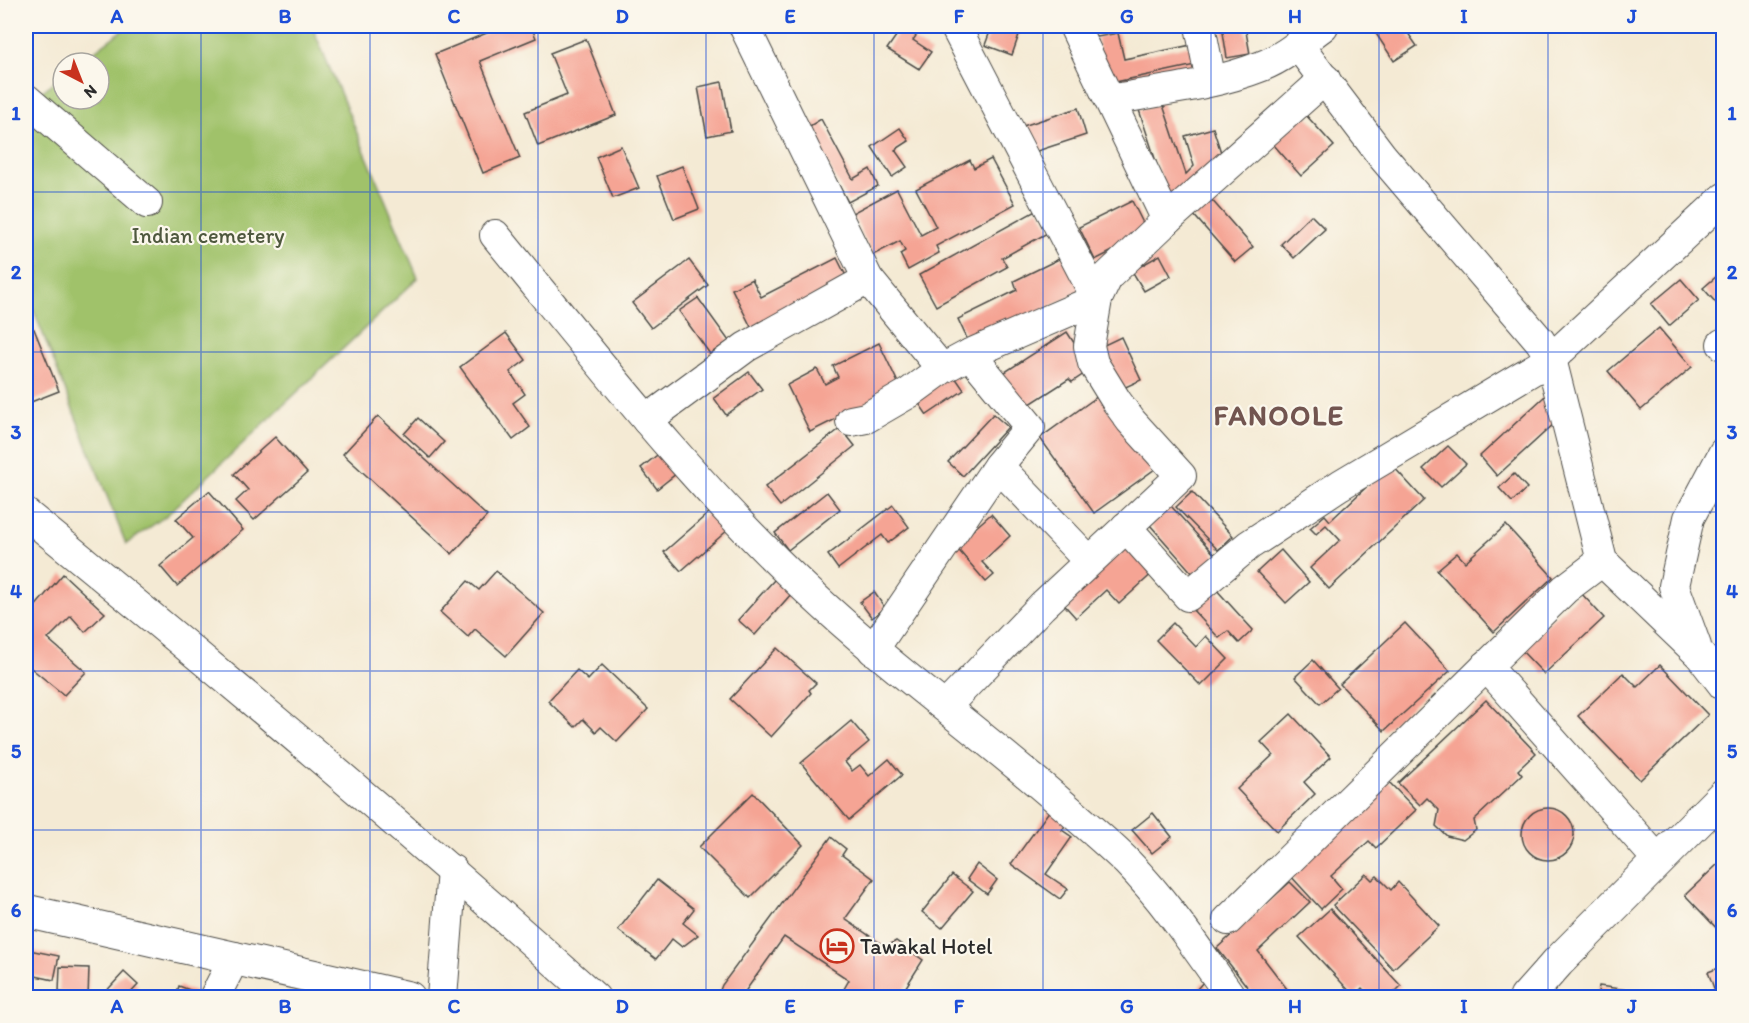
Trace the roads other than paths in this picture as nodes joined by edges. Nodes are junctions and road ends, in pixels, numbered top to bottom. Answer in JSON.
{"nodes":[{"id":1,"x":744,"y":26,"type":"edge"},
{"id":2,"x":955,"y":26,"type":"edge"},
{"id":3,"x":1074,"y":26,"type":"edge"},
{"id":4,"x":1200,"y":26,"type":"edge"},
{"id":5,"x":1323,"y":26,"type":"edge"},
{"id":6,"x":1298,"y":45,"type":"junction"},
{"id":7,"x":1325,"y":79,"type":"junction"},
{"id":8,"x":1211,"y":81,"type":"junction"},
{"id":9,"x":26,"y":99,"type":"edge"},
{"id":10,"x":1110,"y":100,"type":"junction"},
{"id":11,"x":1724,"y":198,"type":"edge"},
{"id":12,"x":147,"y":203,"type":"dead end"},
{"id":13,"x":1167,"y":220,"type":"junction"},
{"id":14,"x":495,"y":235,"type":"dead end"},
{"id":15,"x":868,"y":279,"type":"junction"},
{"id":16,"x":1097,"y":299,"type":"junction"},
{"id":17,"x":970,"y":354,"type":"junction"},
{"id":18,"x":1551,"y":359,"type":"junction"},
{"id":19,"x":942,"y":369,"type":"junction"},
{"id":20,"x":647,"y":420,"type":"junction"},
{"id":21,"x":851,"y":421,"type":"dead end"},
{"id":22,"x":1724,"y":452,"type":"edge"},
{"id":23,"x":998,"y":466,"type":"junction"},
{"id":24,"x":26,"y":514,"type":"edge"},
{"id":25,"x":1126,"y":527,"type":"junction"},
{"id":26,"x":1089,"y":561,"type":"junction"},
{"id":27,"x":1602,"y":561,"type":"junction"},
{"id":28,"x":873,"y":650,"type":"junction"},
{"id":29,"x":1700,"y":654,"type":"junction"},
{"id":30,"x":1486,"y":666,"type":"junction"},
{"id":31,"x":1724,"y":687,"type":"edge"},
{"id":32,"x":945,"y":707,"type":"junction"},
{"id":33,"x":1723,"y":798,"type":"edge"},
{"id":34,"x":1659,"y":861,"type":"junction"},
{"id":35,"x":452,"y":870,"type":"junction"},
{"id":36,"x":26,"y":911,"type":"edge"},
{"id":37,"x":1228,"y":920,"type":"dead end"},
{"id":38,"x":235,"y":957,"type":"junction"},
{"id":39,"x":214,"y":998,"type":"edge"},
{"id":40,"x":409,"y":998,"type":"edge"},
{"id":41,"x":442,"y":998,"type":"edge"},
{"id":42,"x":595,"y":998,"type":"edge"},
{"id":43,"x":1232,"y":998,"type":"edge"},
{"id":44,"x":1526,"y":998,"type":"edge"}],
"edges":[{"from":1,"to":15,"type":"street"},
{"from":2,"to":16,"type":"street"},
{"from":3,"to":10,"type":"street"},
{"from":4,"to":8,"type":"street"},
{"from":5,"to":6,"type":"street"},
{"from":6,"to":7,"type":"street"},
{"from":6,"to":8,"type":"street"},
{"from":7,"to":13,"type":"street"},
{"from":7,"to":18,"type":"street"},
{"from":8,"to":10,"type":"street"},
{"from":9,"to":12,"type":"street"},
{"from":10,"to":13,"type":"street"},
{"from":11,"to":18,"type":"street"},
{"from":13,"to":16,"type":"street"},
{"from":14,"to":20,"type":"street"},
{"from":15,"to":19,"type":"street"},
{"from":15,"to":20,"type":"street"},
{"from":16,"to":17,"type":"street"},
{"from":16,"to":25,"type":"street"},
{"from":17,"to":19,"type":"street"},
{"from":17,"to":23,"type":"street"},
{"from":18,"to":25,"type":"street"},
{"from":18,"to":27,"type":"street"},
{"from":19,"to":21,"type":"street"},
{"from":20,"to":28,"type":"street"},
{"from":22,"to":29,"type":"street"},
{"from":23,"to":26,"type":"street"},
{"from":23,"to":28,"type":"street"},
{"from":24,"to":35,"type":"street"},
{"from":25,"to":26,"type":"street"},
{"from":26,"to":32,"type":"street"},
{"from":27,"to":29,"type":"street"},
{"from":27,"to":30,"type":"street"},
{"from":28,"to":32,"type":"street"},
{"from":29,"to":31,"type":"street"},
{"from":30,"to":34,"type":"street"},
{"from":30,"to":37,"type":"street"},
{"from":32,"to":43,"type":"street"},
{"from":33,"to":34,"type":"street"},
{"from":34,"to":44,"type":"street"},
{"from":35,"to":41,"type":"street"},
{"from":35,"to":42,"type":"street"},
{"from":36,"to":38,"type":"street"},
{"from":38,"to":39,"type":"street"},
{"from":38,"to":40,"type":"street"}]}
